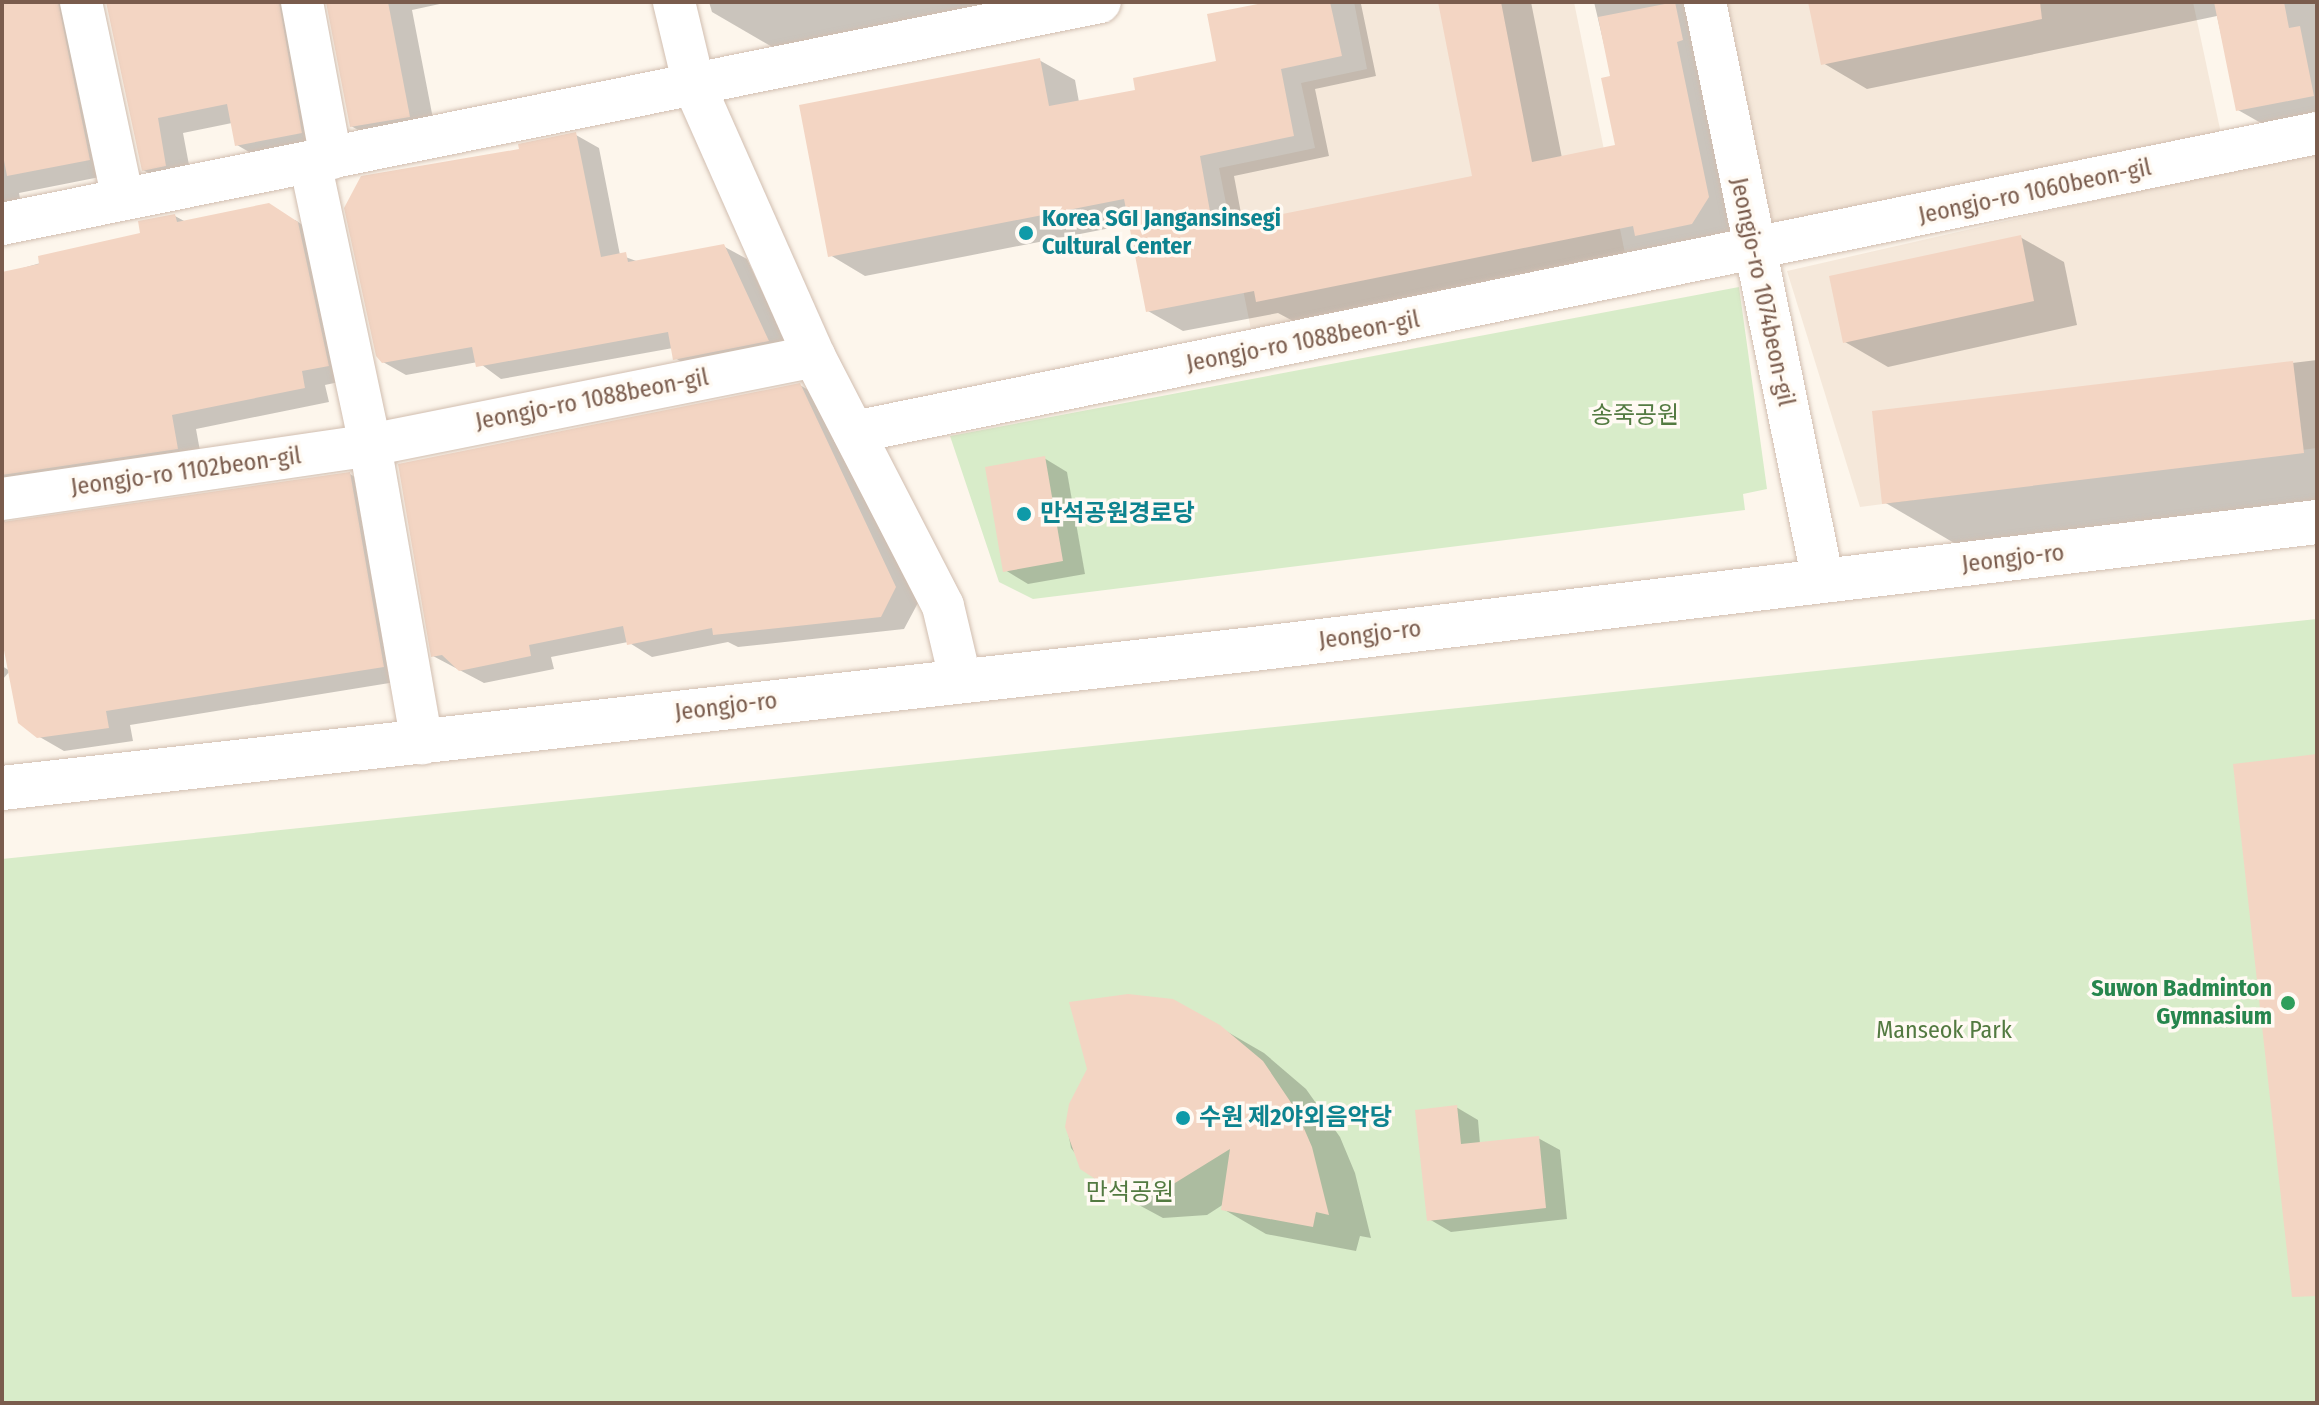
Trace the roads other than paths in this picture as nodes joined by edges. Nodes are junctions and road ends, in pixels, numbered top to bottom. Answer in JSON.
{"nodes":[{"id":1,"x":81,"y":2,"type":"edge"},
{"id":2,"x":302,"y":2,"type":"edge"},
{"id":3,"x":674,"y":2,"type":"edge"},
{"id":4,"x":1100,"y":2,"type":"edge"},
{"id":5,"x":1705,"y":2,"type":"edge"},
{"id":6,"x":694,"y":85,"type":"junction"},
{"id":7,"x":2317,"y":133,"type":"edge"},
{"id":8,"x":320,"y":160,"type":"junction"},
{"id":9,"x":123,"y":199,"type":"junction"},
{"id":10,"x":2,"y":224,"type":"edge"},
{"id":11,"x":1753,"y":252,"type":"junction"},
{"id":12,"x":814,"y":356,"type":"junction"},
{"id":13,"x":854,"y":432,"type":"junction"},
{"id":14,"x":370,"y":445,"type":"junction"},
{"id":15,"x":2,"y":499,"type":"edge"},
{"id":16,"x":2317,"y":522,"type":"edge"},
{"id":17,"x":1823,"y":581,"type":"junction"},
{"id":18,"x":960,"y":678,"type":"junction"},
{"id":19,"x":422,"y":743,"type":"junction"},
{"id":20,"x":2,"y":788,"type":"edge"}],
"edges":[{"from":1,"to":9,"type":"street"},
{"from":2,"to":8,"type":"street"},
{"from":3,"to":6,"type":"street"},
{"from":4,"to":6,"type":"street"},
{"from":5,"to":11,"type":"street","name":"Jeongjo-ro 1074beon-gil"},
{"from":6,"to":8,"type":"street"},
{"from":6,"to":12,"type":"street"},
{"from":7,"to":11,"type":"street","name":"Jeongjo-ro 1060beon-gil"},
{"from":8,"to":9,"type":"street"},
{"from":8,"to":14,"type":"street"},
{"from":9,"to":10,"type":"street"},
{"from":11,"to":13,"type":"street","name":"Jeongjo-ro 1088beon-gil"},
{"from":11,"to":17,"type":"street","name":"Jeongjo-ro 1074beon-gil"},
{"from":12,"to":13,"type":"street"},
{"from":12,"to":14,"type":"street","name":"Jeongjo-ro 1088beon-gil"},
{"from":13,"to":18,"type":"street"},
{"from":14,"to":15,"type":"street","name":"Jeongjo-ro 1102beon-gil"},
{"from":14,"to":19,"type":"street"},
{"from":16,"to":17,"type":"street","name":"Jeongjo-ro"},
{"from":17,"to":18,"type":"street","name":"Jeongjo-ro"},
{"from":18,"to":19,"type":"street","name":"Jeongjo-ro"},
{"from":19,"to":20,"type":"street","name":"Jeongjo-ro"}]}
